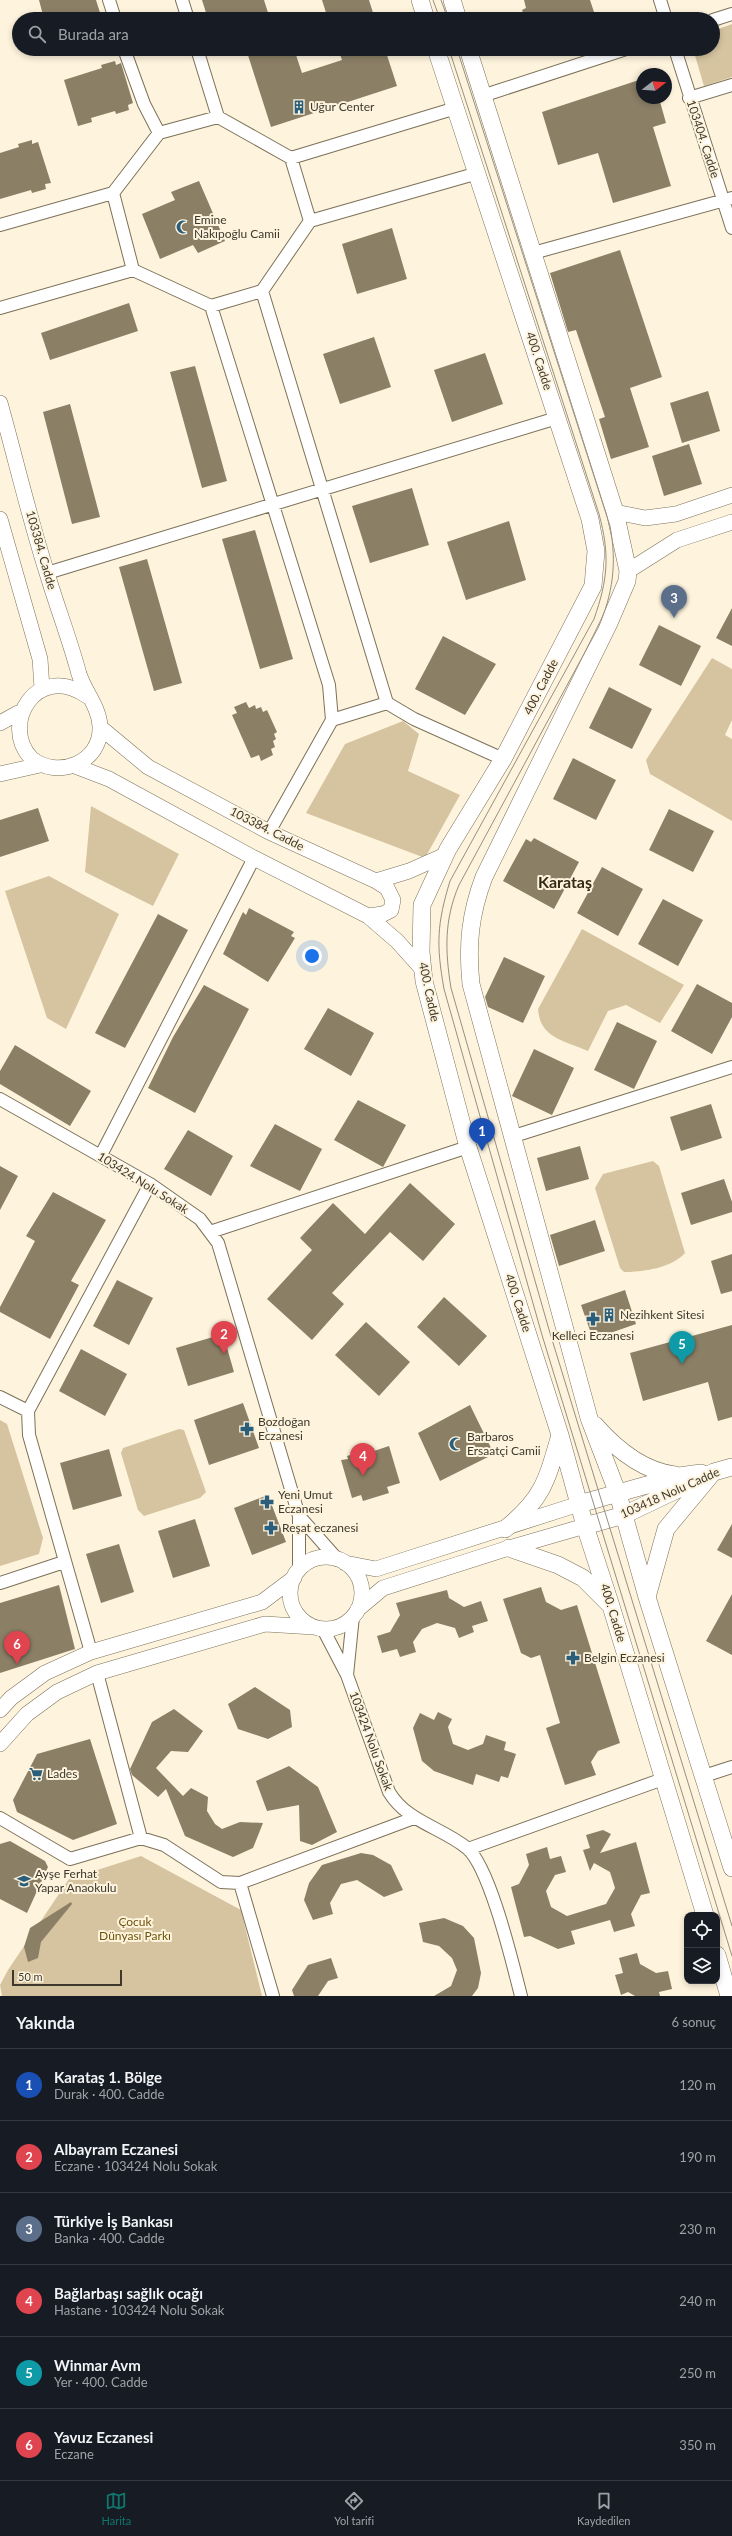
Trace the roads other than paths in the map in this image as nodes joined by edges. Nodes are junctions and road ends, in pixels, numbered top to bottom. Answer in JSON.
{"nodes":[{"id":1,"x":109,"y":0,"type":"edge"},
{"id":2,"x":182,"y":0,"type":"edge"},
{"id":3,"x":420,"y":0,"type":"edge"},
{"id":4,"x":452,"y":0,"type":"edge"},
{"id":5,"x":660,"y":0,"type":"edge"},
{"id":6,"x":113,"y":12,"type":"edge"},
{"id":7,"x":186,"y":12,"type":"edge"},
{"id":8,"x":424,"y":12,"type":"edge"},
{"id":9,"x":456,"y":12,"type":"edge"},
{"id":10,"x":664,"y":12,"type":"edge"},
{"id":11,"x":732,"y":14,"type":"edge"},
{"id":12,"x":720,"y":18,"type":"edge"},
{"id":13,"x":127,"y":56,"type":"edge"},
{"id":14,"x":199,"y":56,"type":"edge"},
{"id":15,"x":438,"y":56,"type":"edge"},
{"id":16,"x":470,"y":56,"type":"edge"},
{"id":17,"x":605,"y":56,"type":"edge"},
{"id":18,"x":677,"y":56,"type":"edge"},
{"id":19,"x":732,"y":85,"type":"edge"},
{"id":20,"x":482,"y":96,"type":"junction"},
{"id":21,"x":689,"y":98,"type":"junction"},
{"id":22,"x":456,"y":108,"type":"junction"},
{"id":23,"x":218,"y":116,"type":"junction"},
{"id":24,"x":159,"y":133,"type":"junction"},
{"id":25,"x":291,"y":158,"type":"junction"},
{"id":26,"x":478,"y":173,"type":"junction"},
{"id":27,"x":113,"y":193,"type":"junction"},
{"id":28,"x":728,"y":199,"type":"edge"},
{"id":29,"x":310,"y":221,"type":"junction"},
{"id":30,"x":0,"y":225,"type":"edge"},
{"id":31,"x":732,"y":228,"type":"edge"},
{"id":32,"x":533,"y":253,"type":"junction"},
{"id":33,"x":133,"y":270,"type":"junction"},
{"id":34,"x":262,"y":291,"type":"junction"},
{"id":35,"x":211,"y":306,"type":"junction"},
{"id":36,"x":0,"y":308,"type":"edge"},
{"id":37,"x":0,"y":403,"type":"edge"},
{"id":38,"x":557,"y":418,"type":"junction"},
{"id":39,"x":321,"y":490,"type":"junction"},
{"id":40,"x":732,"y":495,"type":"edge"},
{"id":41,"x":273,"y":505,"type":"junction"},
{"id":42,"x":615,"y":512,"type":"junction"},
{"id":43,"x":0,"y":519,"type":"edge"},
{"id":44,"x":732,"y":522,"type":"edge"},
{"id":45,"x":628,"y":571,"type":"junction"},
{"id":46,"x":47,"y":573,"type":"junction"},
{"id":47,"x":42,"y":688,"type":"junction"},
{"id":48,"x":87,"y":696,"type":"junction"},
{"id":49,"x":387,"y":703,"type":"junction"},
{"id":50,"x":18,"y":713,"type":"junction"},
{"id":51,"x":332,"y":720,"type":"junction"},
{"id":52,"x":0,"y":723,"type":"edge"},
{"id":53,"x":101,"y":728,"type":"junction"},
{"id":54,"x":503,"y":759,"type":"junction"},
{"id":55,"x":40,"y":764,"type":"junction"},
{"id":56,"x":75,"y":766,"type":"junction"},
{"id":57,"x":0,"y":774,"type":"edge"},
{"id":58,"x":270,"y":832,"type":"junction"},
{"id":59,"x":445,"y":856,"type":"junction"},
{"id":60,"x":254,"y":858,"type":"junction"},
{"id":61,"x":376,"y":881,"type":"junction"},
{"id":62,"x":368,"y":916,"type":"junction"},
{"id":63,"x":423,"y":970,"type":"junction"},
{"id":64,"x":732,"y":1067,"type":"edge"},
{"id":65,"x":0,"y":1099,"type":"edge"},
{"id":66,"x":514,"y":1136,"type":"junction"},
{"id":67,"x":468,"y":1148,"type":"junction"},
{"id":68,"x":101,"y":1155,"type":"junction"},
{"id":69,"x":150,"y":1184,"type":"junction"},
{"id":70,"x":210,"y":1232,"type":"junction"},
{"id":71,"x":0,"y":1397,"type":"edge"},
{"id":72,"x":28,"y":1411,"type":"junction"},
{"id":73,"x":588,"y":1418,"type":"junction"},
{"id":74,"x":560,"y":1435,"type":"junction"},
{"id":75,"x":732,"y":1467,"type":"edge"},
{"id":76,"x":714,"y":1472,"type":"junction"},
{"id":77,"x":680,"y":1476,"type":"junction"},
{"id":78,"x":618,"y":1494,"type":"junction"},
{"id":79,"x":579,"y":1504,"type":"junction"},
{"id":80,"x":624,"y":1515,"type":"junction"},
{"id":81,"x":299,"y":1516,"type":"junction"},
{"id":82,"x":585,"y":1526,"type":"junction"},
{"id":83,"x":505,"y":1529,"type":"junction"},
{"id":84,"x":508,"y":1548,"type":"junction"},
{"id":85,"x":342,"y":1561,"type":"junction"},
{"id":86,"x":64,"y":1562,"type":"junction"},
{"id":87,"x":296,"y":1574,"type":"junction"},
{"id":88,"x":0,"y":1583,"type":"edge"},
{"id":89,"x":647,"y":1597,"type":"junction"},
{"id":90,"x":611,"y":1606,"type":"junction"},
{"id":91,"x":356,"y":1613,"type":"junction"},
{"id":92,"x":318,"y":1628,"type":"junction"},
{"id":93,"x":91,"y":1652,"type":"junction"},
{"id":94,"x":97,"y":1673,"type":"junction"},
{"id":95,"x":347,"y":1675,"type":"junction"},
{"id":96,"x":6,"y":1696,"type":"edge"},
{"id":97,"x":0,"y":1710,"type":"edge"},
{"id":98,"x":0,"y":1744,"type":"edge"},
{"id":99,"x":732,"y":1767,"type":"edge"},
{"id":100,"x":704,"y":1776,"type":"junction"},
{"id":101,"x":663,"y":1779,"type":"junction"},
{"id":102,"x":0,"y":1818,"type":"edge"},
{"id":103,"x":414,"y":1818,"type":"junction"},
{"id":104,"x":141,"y":1838,"type":"junction"},
{"id":105,"x":468,"y":1849,"type":"junction"},
{"id":106,"x":732,"y":1868,"type":"edge"},
{"id":107,"x":240,"y":1883,"type":"junction"},
{"id":108,"x":704,"y":1912,"type":"edge"},
{"id":109,"x":720,"y":1965,"type":"edge"},
{"id":110,"x":273,"y":1996,"type":"edge"},
{"id":111,"x":521,"y":1996,"type":"edge"},
{"id":112,"x":729,"y":1996,"type":"edge"}],
"edges":[{"from":1,"to":6,"type":"street"},
{"from":2,"to":7,"type":"street"},
{"from":3,"to":8,"type":"main road"},
{"from":4,"to":9,"type":"main road"},
{"from":5,"to":10,"type":"street"},
{"from":11,"to":12,"type":"street"},
{"from":13,"to":24,"type":"street"},
{"from":14,"to":23,"type":"street"},
{"from":15,"to":22,"type":"main road","name":"400. Cadde"},
{"from":16,"to":20,"type":"main road"},
{"from":17,"to":20,"type":"street"},
{"from":18,"to":21,"type":"street","name":"103404. Cadde"},
{"from":19,"to":21,"type":"street"},
{"from":20,"to":32,"type":"main road"},
{"from":21,"to":28,"type":"street","name":"103404. Cadde"},
{"from":22,"to":25,"type":"street"},
{"from":22,"to":26,"type":"main road","name":"400. Cadde"},
{"from":23,"to":24,"type":"street"},
{"from":23,"to":25,"type":"street"},
{"from":24,"to":27,"type":"street"},
{"from":25,"to":29,"type":"street"},
{"from":26,"to":29,"type":"street"},
{"from":26,"to":38,"type":"main road","name":"400. Cadde"},
{"from":27,"to":30,"type":"street"},
{"from":27,"to":33,"type":"street"},
{"from":28,"to":31,"type":"street","name":"103404. Cadde"},
{"from":28,"to":32,"type":"street"},
{"from":29,"to":34,"type":"street"},
{"from":32,"to":42,"type":"main road"},
{"from":33,"to":35,"type":"street"},
{"from":33,"to":36,"type":"street"},
{"from":34,"to":35,"type":"street"},
{"from":34,"to":39,"type":"street"},
{"from":35,"to":41,"type":"street"},
{"from":37,"to":46,"type":"street","name":"103384. Cadde"},
{"from":38,"to":39,"type":"street"},
{"from":38,"to":54,"type":"main road","name":"400. Cadde"},
{"from":39,"to":41,"type":"street"},
{"from":39,"to":49,"type":"street"},
{"from":40,"to":42,"type":"street"},
{"from":41,"to":46,"type":"street"},
{"from":41,"to":51,"type":"street"},
{"from":42,"to":45,"type":"main road"},
{"from":43,"to":47,"type":"street"},
{"from":44,"to":45,"type":"street"},
{"from":45,"to":66,"type":"main road"},
{"from":46,"to":48,"type":"street","name":"103384. Cadde"},
{"from":47,"to":48,"type":"street"},
{"from":47,"to":50,"type":"street"},
{"from":48,"to":53,"type":"street"},
{"from":49,"to":51,"type":"street"},
{"from":49,"to":54,"type":"street"},
{"from":50,"to":52,"type":"street"},
{"from":50,"to":55,"type":"street"},
{"from":51,"to":58,"type":"street"},
{"from":53,"to":56,"type":"street"},
{"from":53,"to":58,"type":"street","name":"103384. Cadde"},
{"from":54,"to":59,"type":"main road","name":"400. Cadde"},
{"from":55,"to":56,"type":"street"},
{"from":55,"to":57,"type":"street"},
{"from":56,"to":60,"type":"street"},
{"from":58,"to":61,"type":"street","name":"103384. Cadde"},
{"from":59,"to":61,"type":"street"},
{"from":59,"to":63,"type":"main road","name":"400. Cadde"},
{"from":60,"to":62,"type":"street"},
{"from":60,"to":68,"type":"street"},
{"from":61,"to":62,"type":"street","name":"103384. Cadde"},
{"from":62,"to":63,"type":"street"},
{"from":63,"to":67,"type":"main road","name":"400. Cadde"},
{"from":64,"to":66,"type":"street"},
{"from":65,"to":68,"type":"street","name":"103424 Nolu Sokak"},
{"from":66,"to":73,"type":"main road"},
{"from":67,"to":70,"type":"street"},
{"from":67,"to":74,"type":"main road","name":"400. Cadde"},
{"from":68,"to":69,"type":"street","name":"103424 Nolu Sokak"},
{"from":69,"to":70,"type":"street","name":"103424 Nolu Sokak"},
{"from":69,"to":72,"type":"street"},
{"from":70,"to":81,"type":"street","name":"103424 Nolu Sokak"},
{"from":71,"to":72,"type":"street"},
{"from":72,"to":86,"type":"street"},
{"from":73,"to":77,"type":"main road"},
{"from":73,"to":78,"type":"main road"},
{"from":74,"to":79,"type":"main road","name":"400. Cadde"},
{"from":74,"to":83,"type":"main road"},
{"from":75,"to":76,"type":"main road","name":"103418 Nolu Cadde"},
{"from":76,"to":77,"type":"main road"},
{"from":76,"to":80,"type":"main road","name":"103418 Nolu Cadde"},
{"from":76,"to":89,"type":"main road"},
{"from":77,"to":78,"type":"main road"},
{"from":78,"to":79,"type":"main road"},
{"from":78,"to":80,"type":"main road"},
{"from":79,"to":82,"type":"main road","name":"400. Cadde"},
{"from":79,"to":83,"type":"street"},
{"from":80,"to":82,"type":"main road","name":"103418 Nolu Cadde"},
{"from":80,"to":89,"type":"main road"},
{"from":81,"to":85,"type":"street","name":"103424 Nolu Sokak"},
{"from":81,"to":87,"type":"street","name":"103424 Nolu Sokak"},
{"from":82,"to":84,"type":"street"},
{"from":82,"to":90,"type":"main road","name":"400. Cadde"},
{"from":83,"to":85,"type":"street"},
{"from":84,"to":90,"type":"main road"},
{"from":84,"to":91,"type":"street"},
{"from":85,"to":87,"type":"street"},
{"from":85,"to":91,"type":"street"},
{"from":86,"to":88,"type":"street"},
{"from":86,"to":93,"type":"street"},
{"from":87,"to":92,"type":"street"},
{"from":87,"to":93,"type":"street"},
{"from":89,"to":100,"type":"main road"},
{"from":90,"to":101,"type":"main road","name":"400. Cadde"},
{"from":91,"to":92,"type":"street"},
{"from":91,"to":95,"type":"street","name":"103424 Nolu Sokak"},
{"from":92,"to":94,"type":"street"},
{"from":92,"to":95,"type":"street","name":"103424 Nolu Sokak"},
{"from":93,"to":96,"type":"street"},
{"from":94,"to":98,"type":"street"},
{"from":94,"to":104,"type":"street"},
{"from":95,"to":103,"type":"street","name":"103424 Nolu Sokak"},
{"from":96,"to":97,"type":"street"},
{"from":99,"to":100,"type":"street"},
{"from":100,"to":106,"type":"main road"},
{"from":101,"to":105,"type":"street"},
{"from":101,"to":108,"type":"main road","name":"400. Cadde"},
{"from":102,"to":104,"type":"street"},
{"from":103,"to":105,"type":"street","name":"103424 Nolu Sokak"},
{"from":103,"to":107,"type":"street"},
{"from":104,"to":107,"type":"street"},
{"from":105,"to":111,"type":"street","name":"103424 Nolu Sokak"},
{"from":107,"to":110,"type":"street"},
{"from":109,"to":112,"type":"main road"}]}
